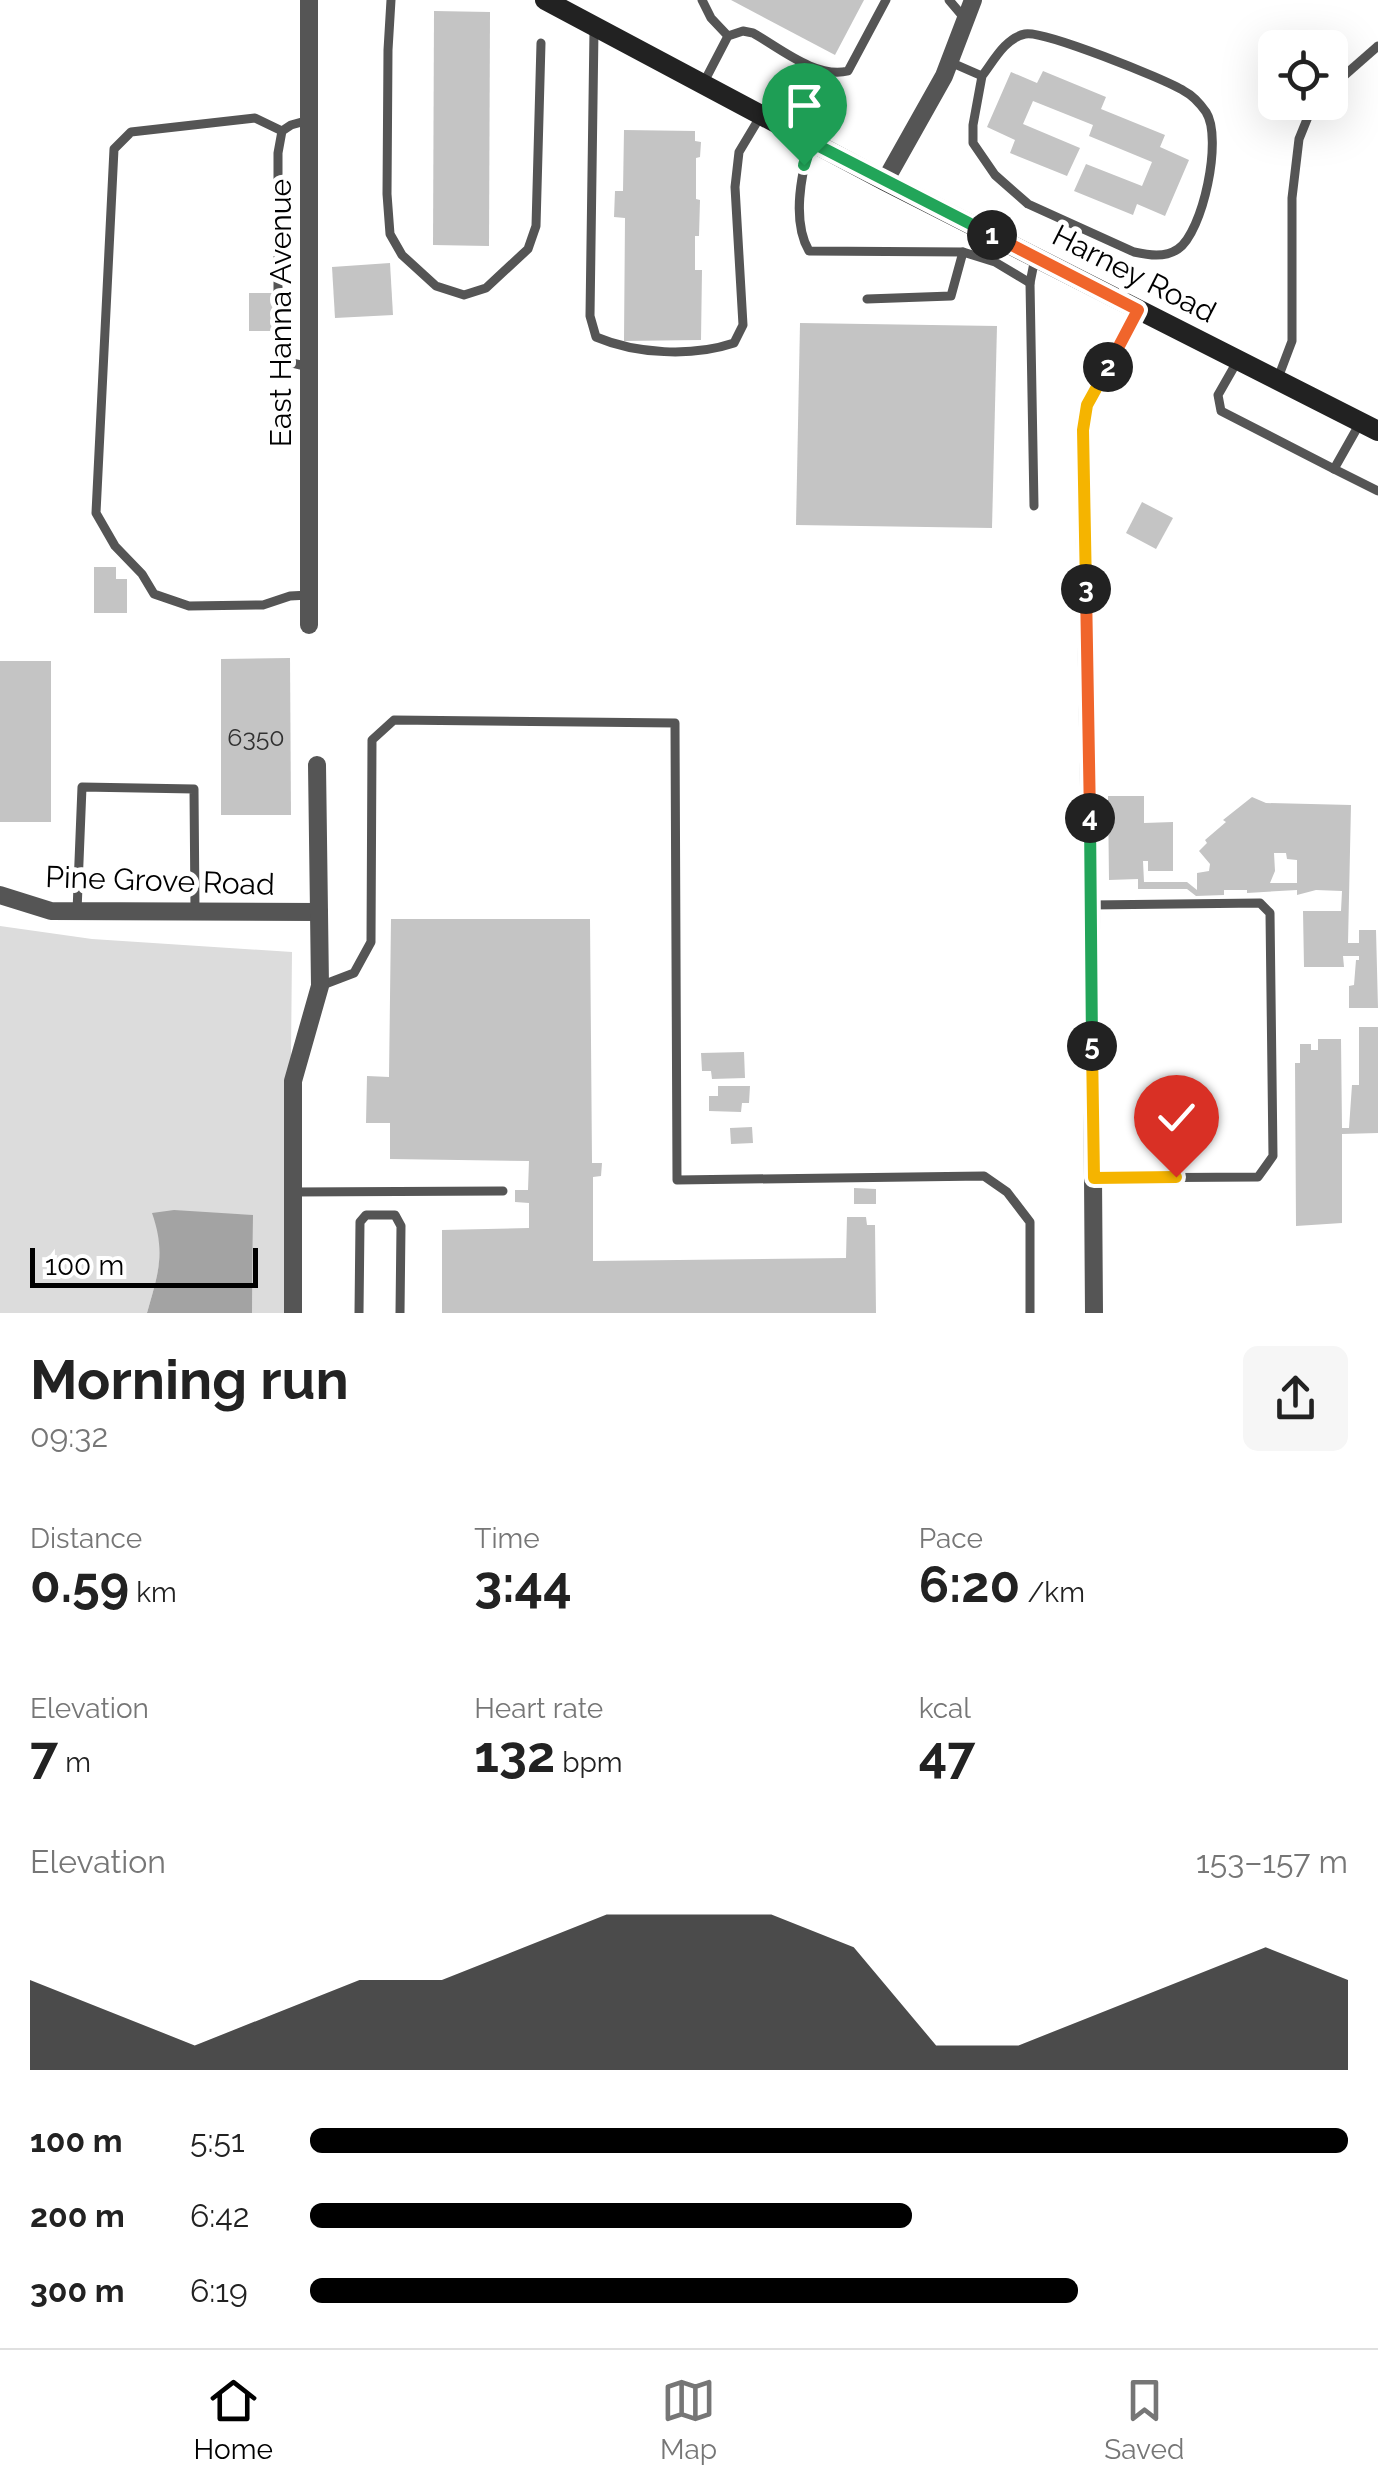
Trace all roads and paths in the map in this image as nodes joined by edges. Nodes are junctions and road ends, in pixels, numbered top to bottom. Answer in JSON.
{"nodes":[{"id":1,"x":309,"y":0,"type":"edge"},
{"id":2,"x":391,"y":0,"type":"edge"},
{"id":3,"x":545,"y":0,"type":"edge"},
{"id":4,"x":702,"y":0,"type":"edge"},
{"id":5,"x":886,"y":0,"type":"edge"},
{"id":6,"x":949,"y":0,"type":"edge"},
{"id":7,"x":973,"y":0,"type":"edge"},
{"id":8,"x":967,"y":22,"type":"junction"},
{"id":9,"x":594,"y":26,"type":"junction"},
{"id":10,"x":728,"y":36,"type":"junction"},
{"id":11,"x":541,"y":43,"type":"dead end"},
{"id":12,"x":1378,"y":46,"type":"edge"},
{"id":13,"x":950,"y":62,"type":"junction"},
{"id":14,"x":1348,"y":72,"type":"edge"},
{"id":15,"x":982,"y":76,"type":"junction"},
{"id":16,"x":704,"y":84,"type":"junction"},
{"id":17,"x":762,"y":115,"type":"junction"},
{"id":18,"x":309,"y":120,"type":"junction"},
{"id":19,"x":1306,"y":120,"type":"edge"},
{"id":20,"x":282,"y":132,"type":"junction"},
{"id":21,"x":811,"y":142,"type":"junction"},
{"id":22,"x":885,"y":181,"type":"junction"},
{"id":23,"x":963,"y":252,"type":"junction"},
{"id":24,"x":1035,"y":257,"type":"junction"},
{"id":25,"x":1030,"y":283,"type":"junction"},
{"id":26,"x":867,"y":298,"type":"dead end"},
{"id":27,"x":1138,"y":310,"type":"junction"},
{"id":28,"x":1238,"y":360,"type":"junction"},
{"id":29,"x":309,"y":366,"type":"junction"},
{"id":30,"x":1278,"y":380,"type":"junction"},
{"id":31,"x":1369,"y":427,"type":"edge"},
{"id":32,"x":1334,"y":469,"type":"junction"},
{"id":33,"x":1378,"y":491,"type":"edge"},
{"id":34,"x":1034,"y":506,"type":"dead end"},
{"id":35,"x":309,"y":595,"type":"junction"},
{"id":36,"x":309,"y":626,"type":"dead end"},
{"id":37,"x":317,"y":765,"type":"dead end"},
{"id":38,"x":0,"y":895,"type":"edge"},
{"id":39,"x":1091,"y":905,"type":"junction"},
{"id":40,"x":78,"y":911,"type":"junction"},
{"id":41,"x":196,"y":911,"type":"junction"},
{"id":42,"x":319,"y":912,"type":"junction"},
{"id":43,"x":320,"y":986,"type":"junction"},
{"id":44,"x":1094,"y":1178,"type":"junction"},
{"id":45,"x":503,"y":1191,"type":"dead end"},
{"id":46,"x":293,"y":1192,"type":"junction"},
{"id":47,"x":293,"y":1313,"type":"edge"},
{"id":48,"x":359,"y":1313,"type":"edge"},
{"id":49,"x":400,"y":1313,"type":"edge"},
{"id":50,"x":1030,"y":1313,"type":"edge"},
{"id":51,"x":1094,"y":1313,"type":"edge"}],
"edges":[{"from":1,"to":18,"type":"street","name":"East Hanna Avenue"},
{"from":2,"to":11,"type":"lane"},
{"from":3,"to":9,"type":"street","name":"Harney Road"},
{"from":4,"to":10,"type":"lane"},
{"from":5,"to":10,"type":"lane"},
{"from":6,"to":8,"type":"lane"},
{"from":7,"to":8,"type":"street"},
{"from":8,"to":13,"type":"street"},
{"from":9,"to":16,"type":"street","name":"Harney Road"},
{"from":9,"to":17,"type":"lane"},
{"from":10,"to":16,"type":"lane"},
{"from":12,"to":14,"type":"lane"},
{"from":13,"to":15,"type":"lane"},
{"from":13,"to":22,"type":"street"},
{"from":15,"to":15,"type":"lane"},
{"from":16,"to":17,"type":"street","name":"Harney Road"},
{"from":17,"to":21,"type":"street","name":"Harney Road"},
{"from":18,"to":20,"type":"lane"},
{"from":18,"to":29,"type":"street","name":"East Hanna Avenue"},
{"from":19,"to":30,"type":"lane"},
{"from":20,"to":29,"type":"lane"},
{"from":20,"to":35,"type":"lane"},
{"from":21,"to":22,"type":"street","name":"Harney Road"},
{"from":21,"to":23,"type":"lane"},
{"from":22,"to":24,"type":"street","name":"Harney Road"},
{"from":23,"to":25,"type":"lane"},
{"from":23,"to":26,"type":"lane"},
{"from":24,"to":25,"type":"lane"},
{"from":24,"to":27,"type":"street","name":"Harney Road"},
{"from":25,"to":34,"type":"lane"},
{"from":27,"to":28,"type":"street","name":"Harney Road"},
{"from":27,"to":39,"type":"street"},
{"from":28,"to":30,"type":"street","name":"Harney Road"},
{"from":28,"to":32,"type":"lane"},
{"from":29,"to":35,"type":"street","name":"East Hanna Avenue"},
{"from":30,"to":31,"type":"street","name":"Harney Road"},
{"from":31,"to":32,"type":"lane"},
{"from":32,"to":33,"type":"lane"},
{"from":35,"to":36,"type":"street","name":"East Hanna Avenue"},
{"from":37,"to":42,"type":"street"},
{"from":38,"to":40,"type":"street","name":"Pine Grove Road"},
{"from":39,"to":44,"type":"street"},
{"from":39,"to":44,"type":"lane"},
{"from":40,"to":41,"type":"street","name":"Pine Grove Road"},
{"from":40,"to":41,"type":"lane"},
{"from":41,"to":42,"type":"street","name":"Pine Grove Road"},
{"from":42,"to":43,"type":"street"},
{"from":43,"to":46,"type":"street"},
{"from":43,"to":50,"type":"lane"},
{"from":44,"to":51,"type":"street"},
{"from":45,"to":46,"type":"lane"},
{"from":46,"to":47,"type":"street"},
{"from":48,"to":49,"type":"lane"}]}
